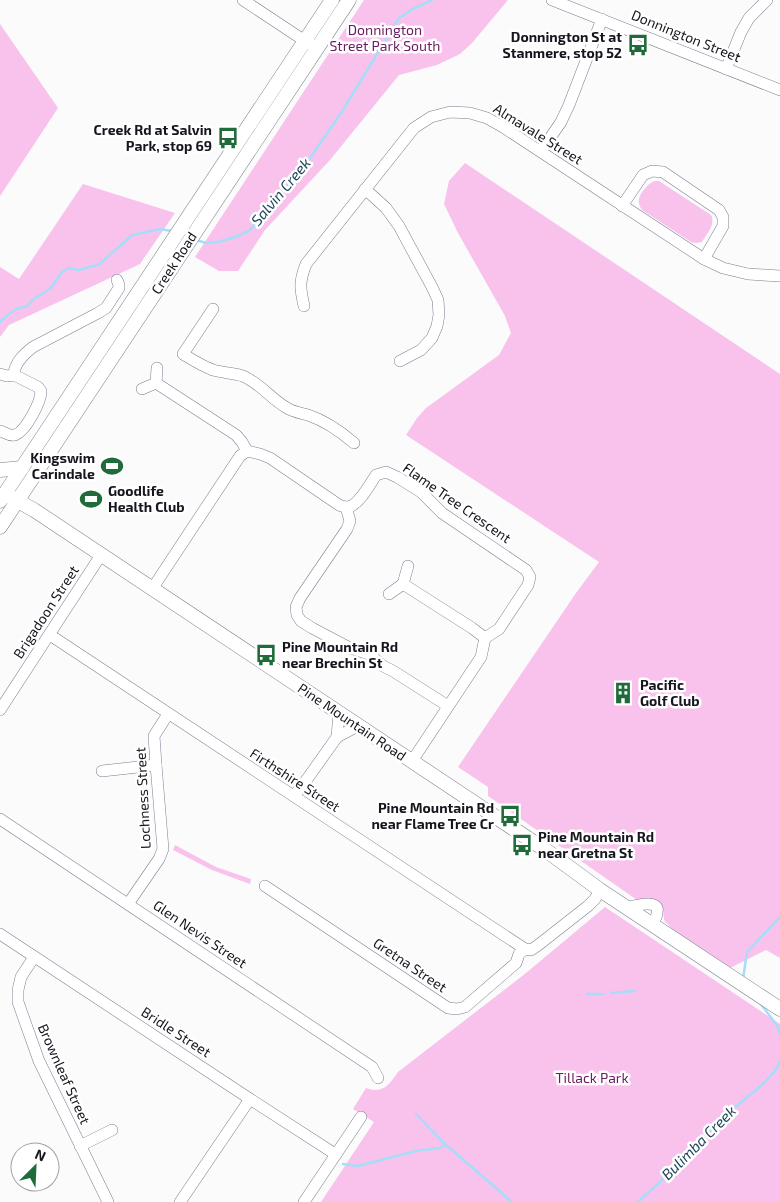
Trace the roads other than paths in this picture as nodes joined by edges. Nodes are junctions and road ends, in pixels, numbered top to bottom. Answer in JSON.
{"nodes":[{"id":1,"x":243,"y":0,"type":"edge"},
{"id":2,"x":332,"y":0,"type":"edge"},
{"id":3,"x":349,"y":0,"type":"edge"},
{"id":4,"x":552,"y":0,"type":"edge"},
{"id":5,"x":767,"y":0,"type":"edge"},
{"id":6,"x":602,"y":19,"type":"junction"},
{"id":7,"x":305,"y":41,"type":"junction"},
{"id":8,"x":317,"y":48,"type":"junction"},
{"id":9,"x":726,"y":68,"type":"junction"},
{"id":10,"x":780,"y":90,"type":"edge"},
{"id":11,"x":540,"y":151,"type":"junction"},
{"id":12,"x":365,"y":190,"type":"junction"},
{"id":13,"x":622,"y":206,"type":"junction"},
{"id":14,"x":704,"y":259,"type":"junction"},
{"id":15,"x":780,"y":276,"type":"edge"},
{"id":16,"x":117,"y":280,"type":"dead end"},
{"id":17,"x":304,"y":306,"type":"dead end"},
{"id":18,"x":213,"y":309,"type":"dead end"},
{"id":19,"x":400,"y":361,"type":"dead end"},
{"id":20,"x":157,"y":368,"type":"dead end"},
{"id":21,"x":0,"y":374,"type":"edge"},
{"id":22,"x":14,"y":375,"type":"junction"},
{"id":23,"x":156,"y":383,"type":"junction"},
{"id":24,"x":142,"y":390,"type":"dead end"},
{"id":25,"x":0,"y":431,"type":"edge"},
{"id":26,"x":354,"y":443,"type":"dead end"},
{"id":27,"x":247,"y":451,"type":"junction"},
{"id":28,"x":22,"y":468,"type":"junction"},
{"id":29,"x":0,"y":470,"type":"edge"},
{"id":30,"x":2,"y":495,"type":"edge"},
{"id":31,"x":17,"y":501,"type":"junction"},
{"id":32,"x":346,"y":507,"type":"junction"},
{"id":33,"x":0,"y":527,"type":"edge"},
{"id":34,"x":101,"y":555,"type":"junction"},
{"id":35,"x":408,"y":566,"type":"dead end"},
{"id":36,"x":403,"y":584,"type":"junction"},
{"id":37,"x":152,"y":589,"type":"junction"},
{"id":38,"x":389,"y":594,"type":"dead end"},
{"id":39,"x":50,"y":635,"type":"junction"},
{"id":40,"x":485,"y":638,"type":"junction"},
{"id":41,"x":448,"y":706,"type":"junction"},
{"id":42,"x":0,"y":710,"type":"edge"},
{"id":43,"x":339,"y":713,"type":"junction"},
{"id":44,"x":168,"y":714,"type":"junction"},
{"id":45,"x":358,"y":726,"type":"junction"},
{"id":46,"x":337,"y":736,"type":"junction"},
{"id":47,"x":412,"y":761,"type":"junction"},
{"id":48,"x":156,"y":765,"type":"junction"},
{"id":49,"x":102,"y":771,"type":"dead end"},
{"id":50,"x":294,"y":796,"type":"junction"},
{"id":51,"x":0,"y":819,"type":"edge"},
{"id":52,"x":265,"y":886,"type":"dead end"},
{"id":53,"x":600,"y":890,"type":"junction"},
{"id":54,"x":128,"y":904,"type":"junction"},
{"id":55,"x":0,"y":934,"type":"edge"},
{"id":56,"x":525,"y":950,"type":"junction"},
{"id":57,"x":34,"y":957,"type":"junction"},
{"id":58,"x":780,"y":1009,"type":"edge"},
{"id":59,"x":378,"y":1078,"type":"dead end"},
{"id":60,"x":250,"y":1099,"type":"junction"},
{"id":61,"x":361,"y":1117,"type":"dead end"},
{"id":62,"x":112,"y":1130,"type":"dead end"},
{"id":63,"x":80,"y":1146,"type":"junction"},
{"id":64,"x":335,"y":1154,"type":"junction"},
{"id":65,"x":108,"y":1202,"type":"edge"},
{"id":66,"x":180,"y":1202,"type":"edge"},
{"id":67,"x":304,"y":1202,"type":"edge"}],
"edges":[{"from":1,"to":7,"type":"street"},
{"from":2,"to":7,"type":"main road","name":"Creek Road"},
{"from":3,"to":8,"type":"main road","name":"Creek Road"},
{"from":4,"to":6,"type":"street","name":"Donnington Street"},
{"from":5,"to":9,"type":"street"},
{"from":6,"to":9,"type":"street","name":"Donnington Street"},
{"from":6,"to":11,"type":"street"},
{"from":7,"to":8,"type":"street"},
{"from":7,"to":28,"type":"main road","name":"Creek Road"},
{"from":8,"to":31,"type":"main road","name":"Creek Road"},
{"from":9,"to":10,"type":"street","name":"Donnington Street"},
{"from":11,"to":12,"type":"street","name":"Almavale Street"},
{"from":11,"to":13,"type":"street","name":"Almavale Street"},
{"from":12,"to":17,"type":"street","name":"Almavale Street"},
{"from":12,"to":19,"type":"street"},
{"from":13,"to":14,"type":"street","name":"Almavale Street"},
{"from":13,"to":14,"type":"street"},
{"from":14,"to":15,"type":"street","name":"Almavale Street"},
{"from":16,"to":22,"type":"street"},
{"from":18,"to":26,"type":"street"},
{"from":20,"to":23,"type":"street"},
{"from":21,"to":22,"type":"street"},
{"from":22,"to":25,"type":"street"},
{"from":23,"to":24,"type":"street"},
{"from":23,"to":27,"type":"street"},
{"from":27,"to":32,"type":"street"},
{"from":27,"to":37,"type":"street"},
{"from":28,"to":29,"type":"main road"},
{"from":28,"to":30,"type":"main road","name":"Creek Road"},
{"from":30,"to":31,"type":"main road","name":"Pine Mountain Road"},
{"from":31,"to":33,"type":"main road","name":"Creek Road"},
{"from":31,"to":34,"type":"main road","name":"Pine Mountain Road"},
{"from":32,"to":40,"type":"street","name":"Flame Tree Crescent"},
{"from":32,"to":41,"type":"street"},
{"from":34,"to":37,"type":"main road","name":"Pine Mountain Road"},
{"from":34,"to":39,"type":"street","name":"Brigadoon Street"},
{"from":35,"to":36,"type":"street"},
{"from":36,"to":38,"type":"street"},
{"from":36,"to":40,"type":"street"},
{"from":37,"to":43,"type":"main road","name":"Pine Mountain Road"},
{"from":39,"to":42,"type":"street","name":"Brigadoon Street"},
{"from":39,"to":44,"type":"street","name":"Firthshire Street"},
{"from":40,"to":41,"type":"street"},
{"from":41,"to":47,"type":"street"},
{"from":43,"to":45,"type":"main road","name":"Pine Mountain Road"},
{"from":43,"to":46,"type":"street"},
{"from":44,"to":48,"type":"street","name":"Lochness Street"},
{"from":44,"to":50,"type":"street","name":"Firthshire Street"},
{"from":45,"to":46,"type":"street"},
{"from":45,"to":47,"type":"main road","name":"Pine Mountain Road"},
{"from":46,"to":50,"type":"street"},
{"from":47,"to":53,"type":"main road","name":"Pine Mountain Road"},
{"from":48,"to":49,"type":"street"},
{"from":48,"to":54,"type":"street","name":"Lochness Street"},
{"from":50,"to":56,"type":"street","name":"Firthshire Street"},
{"from":51,"to":54,"type":"street","name":"Glen Nevis Street"},
{"from":52,"to":56,"type":"street","name":"Gretna Street"},
{"from":53,"to":56,"type":"street","name":"Gretna Street"},
{"from":53,"to":58,"type":"main road","name":"Pine Mountain Road"},
{"from":54,"to":59,"type":"street","name":"Glen Nevis Street"},
{"from":55,"to":57,"type":"street","name":"Bridle Street"},
{"from":57,"to":60,"type":"street","name":"Bridle Street"},
{"from":57,"to":63,"type":"street","name":"Brownleaf Street"},
{"from":60,"to":64,"type":"street","name":"Bridle Street"},
{"from":60,"to":66,"type":"street"},
{"from":61,"to":64,"type":"street"},
{"from":62,"to":63,"type":"street"},
{"from":63,"to":65,"type":"street","name":"Brownleaf Street"},
{"from":64,"to":67,"type":"street"}]}
